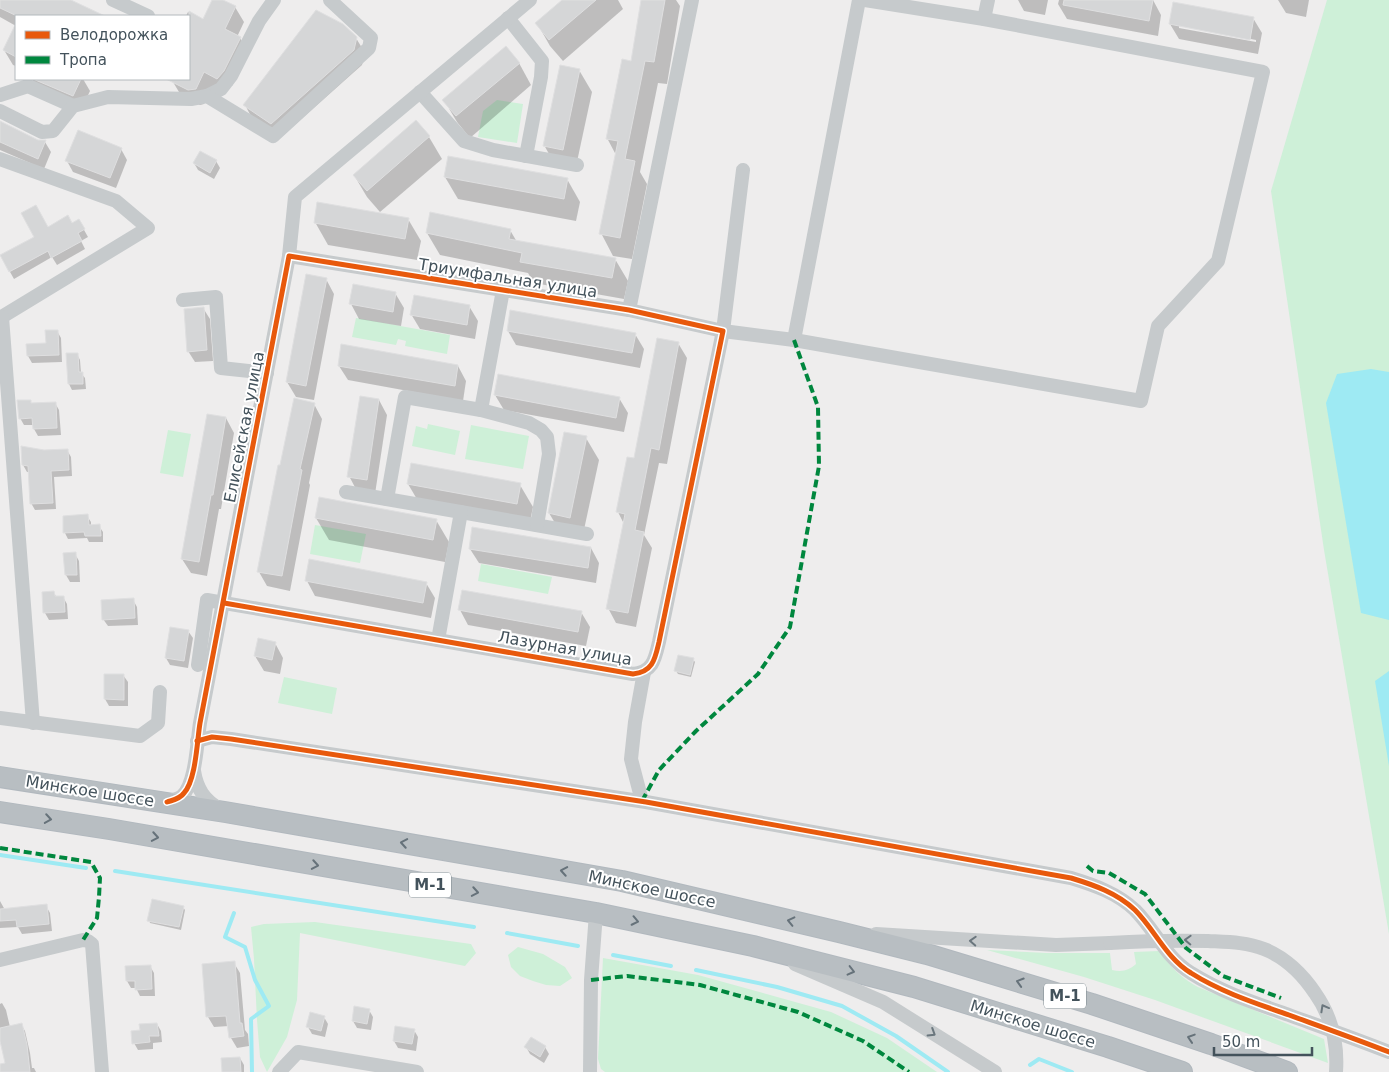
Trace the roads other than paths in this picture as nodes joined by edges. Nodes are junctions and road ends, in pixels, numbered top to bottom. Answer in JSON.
{"nodes":[{"id":1,"x":113,"y":0,"type":"edge"},
{"id":2,"x":274,"y":0,"type":"edge"},
{"id":3,"x":330,"y":0,"type":"edge"},
{"id":4,"x":530,"y":0,"type":"edge"},
{"id":5,"x":692,"y":0,"type":"edge"},
{"id":6,"x":859,"y":0,"type":"edge"},
{"id":7,"x":864,"y":0,"type":"edge"},
{"id":8,"x":988,"y":0,"type":"edge"},
{"id":9,"x":146,"y":15,"type":"edge"},
{"id":10,"x":508,"y":18,"type":"junction"},
{"id":11,"x":984,"y":20,"type":"junction"},
{"id":12,"x":420,"y":92,"type":"junction"},
{"id":13,"x":0,"y":95,"type":"edge"},
{"id":14,"x":207,"y":96,"type":"junction"},
{"id":15,"x":73,"y":106,"type":"junction"},
{"id":16,"x":0,"y":111,"type":"edge"},
{"id":17,"x":526,"y":156,"type":"junction"},
{"id":18,"x":0,"y":159,"type":"edge"},
{"id":19,"x":576,"y":165,"type":"dead end"},
{"id":20,"x":743,"y":170,"type":"dead end"},
{"id":21,"x":289,"y":256,"type":"junction"},
{"id":22,"x":503,"y":290,"type":"junction"},
{"id":23,"x":183,"y":300,"type":"dead end"},
{"id":24,"x":629,"y":310,"type":"junction"},
{"id":25,"x":1,"y":317,"type":"edge"},
{"id":26,"x":723,"y":331,"type":"junction"},
{"id":27,"x":794,"y":340,"type":"junction"},
{"id":28,"x":267,"y":373,"type":"junction"},
{"id":29,"x":481,"y":410,"type":"junction"},
{"id":30,"x":346,"y":492,"type":"dead end"},
{"id":31,"x":387,"y":499,"type":"junction"},
{"id":32,"x":461,"y":512,"type":"junction"},
{"id":33,"x":537,"y":525,"type":"junction"},
{"id":34,"x":587,"y":534,"type":"dead end"},
{"id":35,"x":224,"y":603,"type":"junction"},
{"id":36,"x":438,"y":640,"type":"junction"},
{"id":37,"x":198,"y":665,"type":"dead end"},
{"id":38,"x":644,"y":672,"type":"junction"},
{"id":39,"x":160,"y":692,"type":"dead end"},
{"id":40,"x":0,"y":718,"type":"edge"},
{"id":41,"x":33,"y":723,"type":"junction"},
{"id":42,"x":197,"y":741,"type":"junction"},
{"id":43,"x":194,"y":769,"type":"junction"},
{"id":44,"x":0,"y":777,"type":"edge"},
{"id":45,"x":642,"y":801,"type":"junction"},
{"id":46,"x":167,"y":802,"type":"junction"},
{"id":47,"x":0,"y":812,"type":"edge"},
{"id":48,"x":225,"y":812,"type":"junction"},
{"id":49,"x":596,"y":914,"type":"junction"},
{"id":50,"x":839,"y":932,"type":"junction"},
{"id":51,"x":753,"y":946,"type":"junction"},
{"id":52,"x":0,"y":960,"type":"edge"},
{"id":53,"x":1389,"y":1052,"type":"edge"},
{"id":54,"x":102,"y":1072,"type":"edge"},
{"id":55,"x":279,"y":1072,"type":"edge"},
{"id":56,"x":417,"y":1072,"type":"edge"},
{"id":57,"x":590,"y":1072,"type":"edge"},
{"id":58,"x":995,"y":1072,"type":"edge"},
{"id":59,"x":1182,"y":1072,"type":"edge"},
{"id":60,"x":1287,"y":1072,"type":"edge"},
{"id":61,"x":1336,"y":1072,"type":"edge"}],
"edges":[{"from":1,"to":9,"type":"street"},
{"from":2,"to":14,"type":"street"},
{"from":3,"to":14,"type":"street"},
{"from":4,"to":10,"type":"street","name":"Елисейская улица"},
{"from":5,"to":24,"type":"street"},
{"from":6,"to":27,"type":"street"},
{"from":7,"to":11,"type":"street"},
{"from":8,"to":11,"type":"street"},
{"from":10,"to":12,"type":"street","name":"Елисейская улица"},
{"from":10,"to":17,"type":"street"},
{"from":11,"to":27,"type":"street","name":"Триумфальная улица"},
{"from":12,"to":17,"type":"street"},
{"from":12,"to":21,"type":"street","name":"Елисейская улица"},
{"from":13,"to":15,"type":"street"},
{"from":14,"to":15,"type":"street"},
{"from":15,"to":16,"type":"street"},
{"from":17,"to":19,"type":"street"},
{"from":18,"to":25,"type":"street"},
{"from":20,"to":26,"type":"street","name":"Лазурная улица"},
{"from":21,"to":22,"type":"street","name":"Триумфальная улица"},
{"from":21,"to":28,"type":"street","name":"Елисейская улица"},
{"from":22,"to":24,"type":"street","name":"Триумфальная улица"},
{"from":22,"to":29,"type":"street"},
{"from":23,"to":28,"type":"street"},
{"from":24,"to":26,"type":"street","name":"Триумфальная улица"},
{"from":25,"to":41,"type":"street"},
{"from":26,"to":27,"type":"street","name":"Триумфальная улица"},
{"from":26,"to":38,"type":"street","name":"Лазурная улица"},
{"from":28,"to":35,"type":"street","name":"Елисейская улица"},
{"from":29,"to":31,"type":"street"},
{"from":29,"to":33,"type":"street"},
{"from":30,"to":31,"type":"street"},
{"from":31,"to":32,"type":"street"},
{"from":32,"to":33,"type":"street"},
{"from":32,"to":36,"type":"street"},
{"from":33,"to":34,"type":"street"},
{"from":35,"to":36,"type":"street","name":"Лазурная улица"},
{"from":35,"to":37,"type":"street"},
{"from":35,"to":42,"type":"street","name":"Елисейская улица"},
{"from":36,"to":38,"type":"street","name":"Лазурная улица"},
{"from":38,"to":45,"type":"street"},
{"from":39,"to":41,"type":"street"},
{"from":40,"to":41,"type":"street"},
{"from":42,"to":43,"type":"street","name":"Елисейская улица"},
{"from":42,"to":45,"type":"street"},
{"from":43,"to":46,"type":"street"},
{"from":43,"to":48,"type":"street"},
{"from":44,"to":46,"type":"highway","name":"Минское шоссе","number":"М-1"},
{"from":45,"to":53,"type":"street"},
{"from":46,"to":48,"type":"highway","name":"Минское шоссе","number":"М-1"},
{"from":47,"to":49,"type":"highway","name":"Минское шоссе","number":"М-1","one_way":true},
{"from":50,"to":48,"type":"highway","name":"Минское шоссе","number":"М-1","one_way":true},
{"from":49,"to":51,"type":"highway","name":"Минское шоссе","number":"М-1","one_way":true},
{"from":49,"to":57,"type":"street"},
{"from":60,"to":50,"type":"highway","name":"Минское шоссе","number":"М-1","one_way":true},
{"from":61,"to":50,"type":"street","one_way":true,"bridge":true},
{"from":51,"to":58,"type":"street","one_way":true},
{"from":51,"to":59,"type":"highway","name":"Минское шоссе","number":"М-1","one_way":true},
{"from":52,"to":54,"type":"street"},
{"from":55,"to":56,"type":"street"}]}
